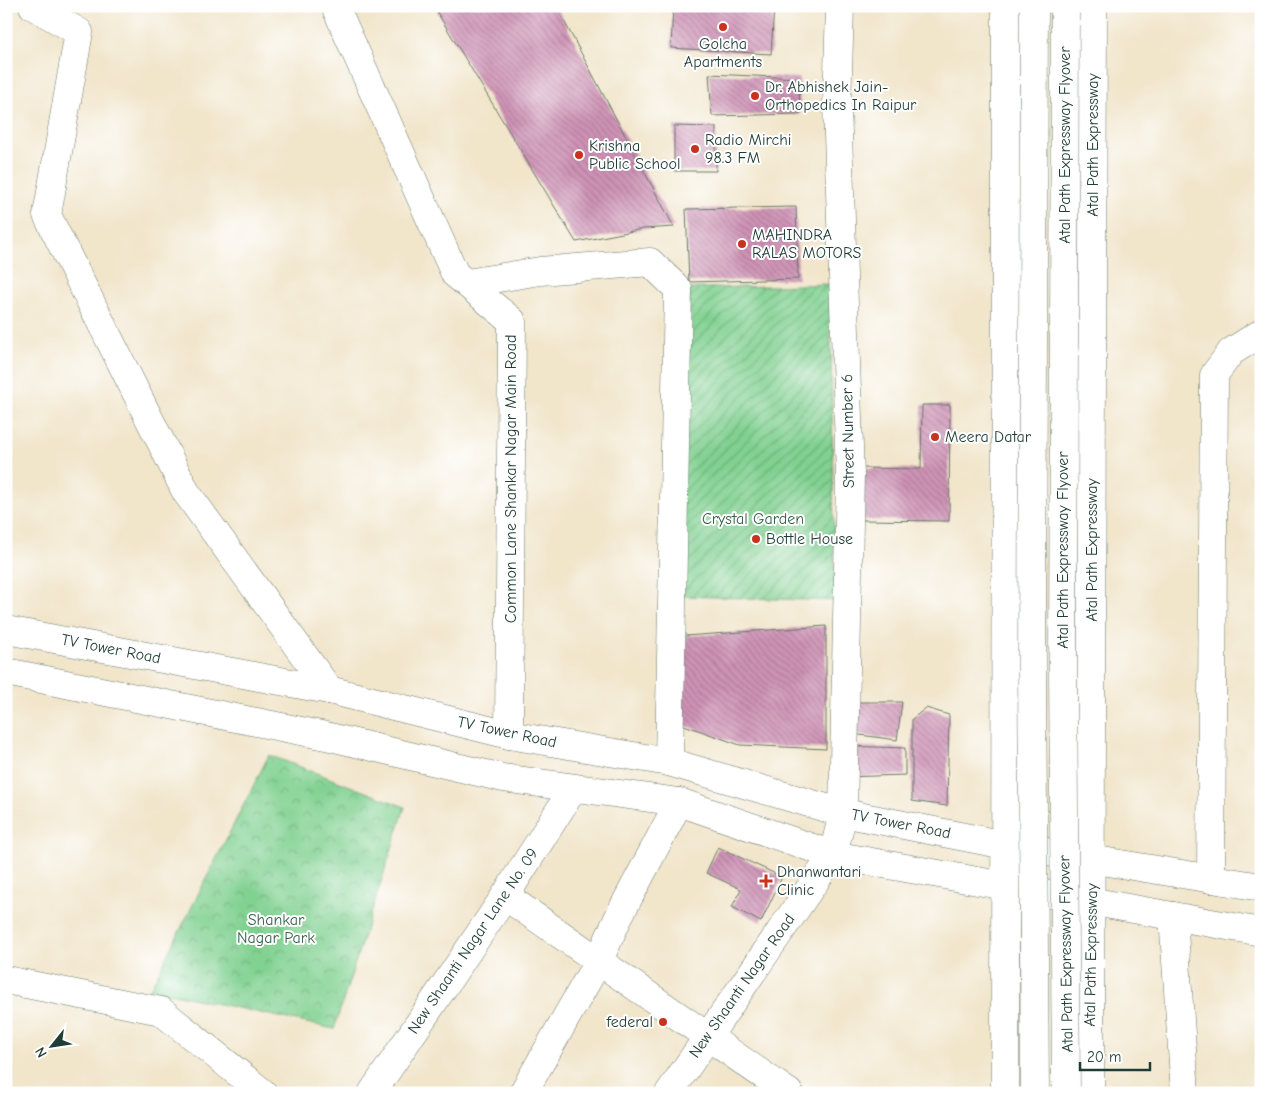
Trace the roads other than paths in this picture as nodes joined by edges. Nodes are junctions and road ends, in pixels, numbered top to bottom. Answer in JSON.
{"nodes":[{"id":1,"x":33,"y":6,"type":"edge"},
{"id":2,"x":335,"y":6,"type":"edge"},
{"id":3,"x":840,"y":6,"type":"edge"},
{"id":4,"x":1006,"y":6,"type":"edge"},
{"id":5,"x":1034,"y":6,"type":"edge"},
{"id":6,"x":1065,"y":6,"type":"edge"},
{"id":7,"x":1093,"y":6,"type":"edge"},
{"id":8,"x":466,"y":283,"type":"junction"},
{"id":9,"x":1261,"y":333,"type":"edge"},
{"id":10,"x":6,"y":630,"type":"edge"},
{"id":11,"x":6,"y":672,"type":"edge"},
{"id":12,"x":329,"y":690,"type":"junction"},
{"id":13,"x":509,"y":735,"type":"junction"},
{"id":14,"x":669,"y":762,"type":"junction"},
{"id":15,"x":574,"y":788,"type":"junction"},
{"id":16,"x":679,"y":802,"type":"junction"},
{"id":17,"x":843,"y":813,"type":"junction"},
{"id":18,"x":1005,"y":845,"type":"junction"},
{"id":19,"x":833,"y":855,"type":"junction"},
{"id":20,"x":1092,"y":859,"type":"junction"},
{"id":21,"x":1211,"y":879,"type":"junction"},
{"id":22,"x":1005,"y":885,"type":"junction"},
{"id":23,"x":1261,"y":887,"type":"edge"},
{"id":24,"x":1261,"y":892,"type":"edge"},
{"id":25,"x":505,"y":896,"type":"junction"},
{"id":26,"x":1092,"y":901,"type":"junction"},
{"id":27,"x":1173,"y":916,"type":"junction"},
{"id":28,"x":1258,"y":932,"type":"edge"},
{"id":29,"x":599,"y":960,"type":"junction"},
{"id":30,"x":6,"y":980,"type":"edge"},
{"id":31,"x":707,"y":1034,"type":"junction"},
{"id":32,"x":263,"y":1093,"type":"edge"},
{"id":33,"x":372,"y":1093,"type":"edge"},
{"id":34,"x":523,"y":1093,"type":"edge"},
{"id":35,"x":669,"y":1093,"type":"edge"},
{"id":36,"x":789,"y":1093,"type":"edge"},
{"id":37,"x":1005,"y":1093,"type":"edge"},
{"id":38,"x":1036,"y":1093,"type":"edge"},
{"id":39,"x":1066,"y":1093,"type":"edge"},
{"id":40,"x":1090,"y":1093,"type":"edge"},
{"id":41,"x":1185,"y":1093,"type":"edge"}],
"edges":[{"from":1,"to":12,"type":"main road"},
{"from":2,"to":8,"type":"main road","name":"Common Lane Shankar Nagar Main Road"},
{"from":3,"to":17,"type":"main road","name":"Street Number 6"},
{"from":4,"to":18,"type":"main road"},
{"from":5,"to":38,"type":"main road","name":"Atal Path Expressway Flyover","bridge":true},
{"from":6,"to":39,"type":"main road","name":"Atal Path Expressway Flyover","bridge":true},
{"from":7,"to":20,"type":"main road","name":"Atal Path Expressway"},
{"from":8,"to":13,"type":"main road","name":"Common Lane Shankar Nagar Main Road"},
{"from":8,"to":14,"type":"main road"},
{"from":9,"to":21,"type":"main road"},
{"from":10,"to":12,"type":"main road","name":"TV Tower Road"},
{"from":11,"to":15,"type":"main road"},
{"from":12,"to":13,"type":"main road","name":"TV Tower Road"},
{"from":13,"to":14,"type":"main road","name":"TV Tower Road"},
{"from":14,"to":17,"type":"main road","name":"TV Tower Road"},
{"from":15,"to":16,"type":"main road"},
{"from":15,"to":25,"type":"main road","name":"New Shaanti Nagar Lane No. 09"},
{"from":16,"to":19,"type":"main road"},
{"from":16,"to":29,"type":"main road"},
{"from":17,"to":18,"type":"main road","name":"TV Tower Road"},
{"from":17,"to":19,"type":"main road","name":"Street Number 6"},
{"from":18,"to":20,"type":"main road","name":"TV Tower Road"},
{"from":18,"to":22,"type":"main road"},
{"from":19,"to":22,"type":"main road"},
{"from":19,"to":31,"type":"main road","name":"New Shaanti Nagar Road"},
{"from":20,"to":21,"type":"main road","name":"TV Tower Road"},
{"from":20,"to":26,"type":"main road","name":"Atal Path Expressway"},
{"from":21,"to":23,"type":"main road","name":"TV Tower Road"},
{"from":22,"to":26,"type":"main road"},
{"from":22,"to":37,"type":"main road"},
{"from":24,"to":28,"type":"main road"},
{"from":25,"to":29,"type":"main road"},
{"from":25,"to":33,"type":"main road","name":"New Shaanti Nagar Lane No. 09"},
{"from":26,"to":27,"type":"main road"},
{"from":26,"to":40,"type":"main road","name":"Atal Path Expressway"},
{"from":27,"to":28,"type":"main road"},
{"from":27,"to":41,"type":"main road"},
{"from":29,"to":31,"type":"main road"},
{"from":29,"to":34,"type":"main road"},
{"from":30,"to":32,"type":"main road"},
{"from":31,"to":35,"type":"main road","name":"New Shaanti Nagar Road"},
{"from":31,"to":36,"type":"main road"}]}
